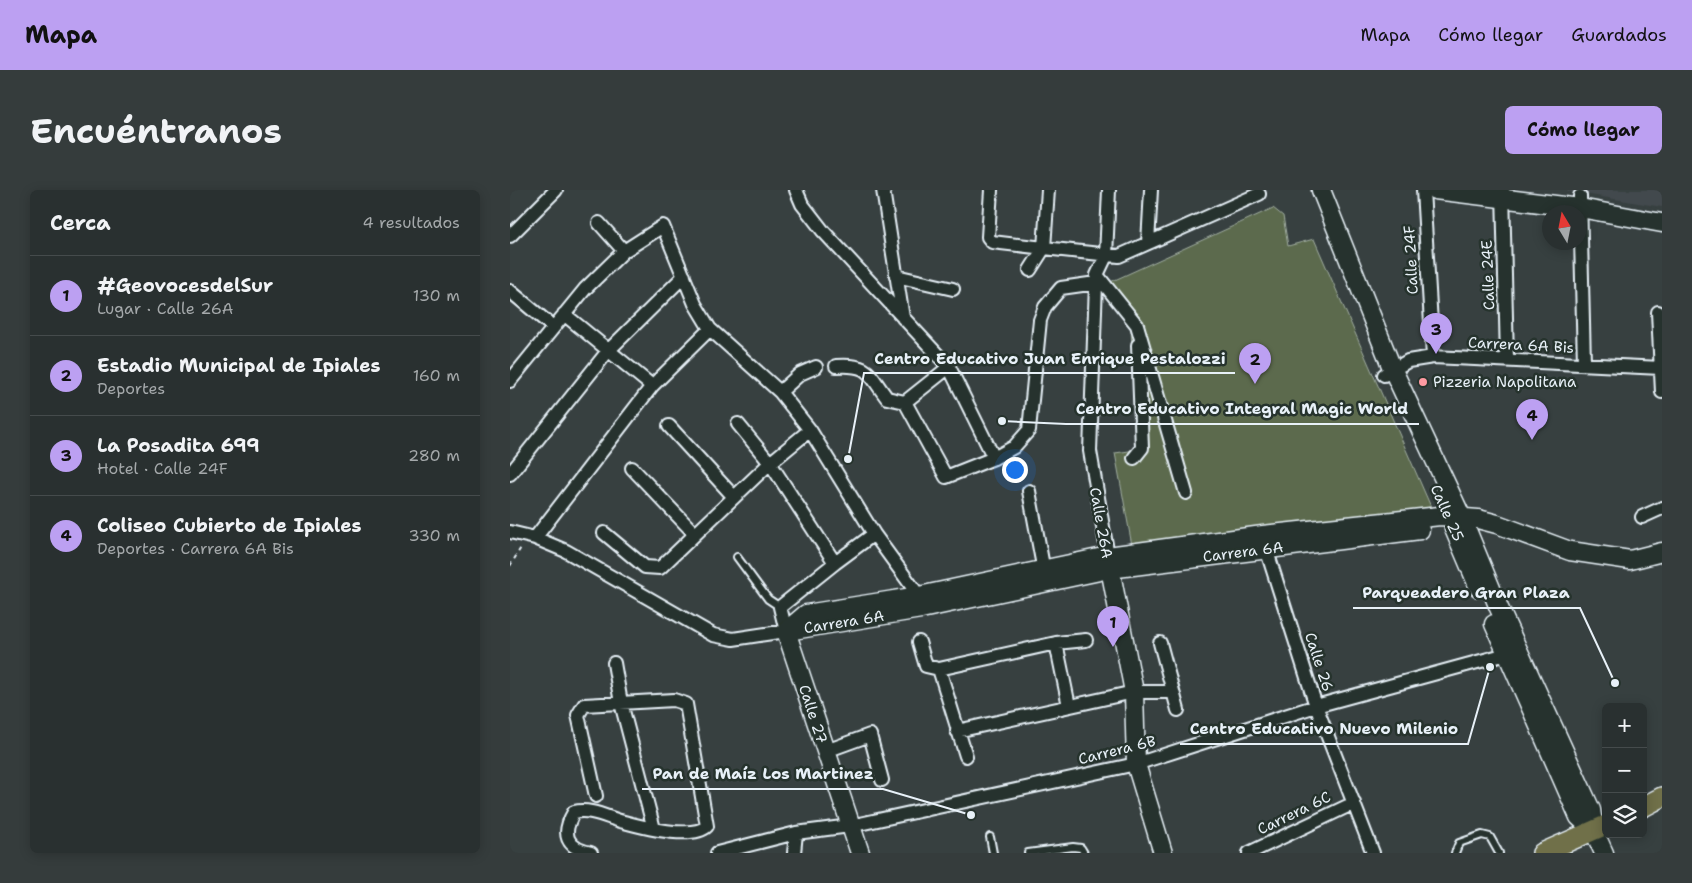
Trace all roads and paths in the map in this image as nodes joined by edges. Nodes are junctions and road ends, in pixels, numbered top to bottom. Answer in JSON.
{"nodes":[{"id":1,"x":556,"y":190,"type":"edge"},
{"id":2,"x":796,"y":190,"type":"edge"},
{"id":3,"x":883,"y":190,"type":"edge"},
{"id":4,"x":991,"y":190,"type":"edge"},
{"id":5,"x":1048,"y":190,"type":"edge"},
{"id":6,"x":1108,"y":190,"type":"edge"},
{"id":7,"x":1151,"y":190,"type":"edge"},
{"id":8,"x":1309,"y":190,"type":"edge"},
{"id":9,"x":1321,"y":190,"type":"edge"},
{"id":10,"x":1423,"y":190,"type":"edge"},
{"id":11,"x":1435,"y":190,"type":"edge"},
{"id":12,"x":1536,"y":190,"type":"edge"},
{"id":13,"x":1259,"y":194,"type":"dead end"},
{"id":14,"x":1502,"y":194,"type":"edge"},
{"id":15,"x":1580,"y":202,"type":"junction"},
{"id":16,"x":1662,"y":210,"type":"edge"},
{"id":17,"x":599,"y":223,"type":"dead end"},
{"id":18,"x":1662,"y":223,"type":"edge"},
{"id":19,"x":510,"y":236,"type":"edge"},
{"id":20,"x":1148,"y":243,"type":"junction"},
{"id":21,"x":1044,"y":248,"type":"junction"},
{"id":22,"x":624,"y":251,"type":"junction"},
{"id":23,"x":1106,"y":256,"type":"junction"},
{"id":24,"x":1030,"y":270,"type":"dead end"},
{"id":25,"x":684,"y":276,"type":"junction"},
{"id":26,"x":896,"y":276,"type":"junction"},
{"id":27,"x":1097,"y":279,"type":"junction"},
{"id":28,"x":953,"y":289,"type":"dead end"},
{"id":29,"x":510,"y":291,"type":"edge"},
{"id":30,"x":1658,"y":312,"type":"dead end"},
{"id":31,"x":564,"y":314,"type":"junction"},
{"id":32,"x":903,"y":318,"type":"junction"},
{"id":33,"x":1137,"y":325,"type":"junction"},
{"id":34,"x":553,"y":327,"type":"junction"},
{"id":35,"x":710,"y":329,"type":"junction"},
{"id":36,"x":1660,"y":337,"type":"edge"},
{"id":37,"x":608,"y":351,"type":"junction"},
{"id":38,"x":1433,"y":358,"type":"junction"},
{"id":39,"x":1507,"y":360,"type":"junction"},
{"id":40,"x":1584,"y":364,"type":"junction"},
{"id":41,"x":836,"y":366,"type":"dead end"},
{"id":42,"x":816,"y":367,"type":"dead end"},
{"id":43,"x":949,"y":367,"type":"junction"},
{"id":44,"x":1661,"y":368,"type":"junction"},
{"id":45,"x":1388,"y":371,"type":"junction"},
{"id":46,"x":510,"y":381,"type":"edge"},
{"id":47,"x":652,"y":386,"type":"junction"},
{"id":48,"x":780,"y":392,"type":"junction"},
{"id":49,"x":1662,"y":392,"type":"edge"},
{"id":50,"x":905,"y":402,"type":"junction"},
{"id":51,"x":738,"y":424,"type":"dead end"},
{"id":52,"x":669,"y":426,"type":"dead end"},
{"id":53,"x":810,"y":430,"type":"junction"},
{"id":54,"x":994,"y":458,"type":"junction"},
{"id":55,"x":1134,"y":458,"type":"dead end"},
{"id":56,"x":770,"y":463,"type":"junction"},
{"id":57,"x":632,"y":468,"type":"dead end"},
{"id":58,"x":510,"y":474,"type":"edge"},
{"id":59,"x":1029,"y":491,"type":"dead end"},
{"id":60,"x":1186,"y":493,"type":"dead end"},
{"id":61,"x":734,"y":498,"type":"junction"},
{"id":62,"x":1662,"y":508,"type":"edge"},
{"id":63,"x":1642,"y":517,"type":"dead end"},
{"id":64,"x":1456,"y":518,"type":"junction"},
{"id":65,"x":1497,"y":524,"type":"junction"},
{"id":66,"x":510,"y":532,"type":"edge"},
{"id":67,"x":604,"y":533,"type":"dead end"},
{"id":68,"x":696,"y":534,"type":"junction"},
{"id":69,"x":874,"y":534,"type":"junction"},
{"id":70,"x":531,"y":538,"type":"junction"},
{"id":71,"x":1264,"y":542,"type":"junction"},
{"id":72,"x":1662,"y":552,"type":"edge"},
{"id":73,"x":1478,"y":553,"type":"junction"},
{"id":74,"x":737,"y":557,"type":"dead end"},
{"id":75,"x":834,"y":563,"type":"junction"},
{"id":76,"x":1108,"y":563,"type":"junction"},
{"id":77,"x":510,"y":566,"type":"edge"},
{"id":78,"x":1045,"y":577,"type":"junction"},
{"id":79,"x":920,"y":602,"type":"junction"},
{"id":80,"x":780,"y":607,"type":"junction"},
{"id":81,"x":786,"y":631,"type":"junction"},
{"id":82,"x":1086,"y":640,"type":"dead end"},
{"id":83,"x":919,"y":642,"type":"dead end"},
{"id":84,"x":1056,"y":643,"type":"junction"},
{"id":85,"x":1160,"y":643,"type":"dead end"},
{"id":86,"x":1513,"y":652,"type":"junction"},
{"id":87,"x":614,"y":663,"type":"dead end"},
{"id":88,"x":939,"y":669,"type":"junction"},
{"id":89,"x":1134,"y":692,"type":"junction"},
{"id":90,"x":1173,"y":692,"type":"junction"},
{"id":91,"x":621,"y":703,"type":"junction"},
{"id":92,"x":1069,"y":706,"type":"junction"},
{"id":93,"x":1316,"y":706,"type":"junction"},
{"id":94,"x":1178,"y":710,"type":"dead end"},
{"id":95,"x":958,"y":731,"type":"junction"},
{"id":96,"x":826,"y":751,"type":"junction"},
{"id":97,"x":966,"y":756,"type":"dead end"},
{"id":98,"x":1136,"y":764,"type":"junction"},
{"id":99,"x":882,"y":780,"type":"dead end"},
{"id":100,"x":596,"y":796,"type":"dead end"},
{"id":101,"x":1662,"y":797,"type":"edge"},
{"id":102,"x":1354,"y":803,"type":"junction"},
{"id":103,"x":1647,"y":805,"type":"edge"},
{"id":104,"x":850,"y":826,"type":"junction"},
{"id":105,"x":1600,"y":828,"type":"edge"},
{"id":106,"x":654,"y":829,"type":"junction"},
{"id":107,"x":796,"y":833,"type":"junction"},
{"id":108,"x":990,"y":837,"type":"dead end"},
{"id":109,"x":591,"y":853,"type":"edge"},
{"id":110,"x":717,"y":853,"type":"edge"},
{"id":111,"x":794,"y":853,"type":"edge"},
{"id":112,"x":860,"y":853,"type":"edge"},
{"id":113,"x":993,"y":853,"type":"edge"},
{"id":114,"x":1028,"y":853,"type":"edge"},
{"id":115,"x":1084,"y":853,"type":"edge"},
{"id":116,"x":1163,"y":853,"type":"edge"},
{"id":117,"x":1250,"y":853,"type":"edge"},
{"id":118,"x":1373,"y":853,"type":"edge"},
{"id":119,"x":1455,"y":853,"type":"edge"},
{"id":120,"x":1499,"y":853,"type":"edge"},
{"id":121,"x":1542,"y":853,"type":"edge"},
{"id":122,"x":1604,"y":853,"type":"edge"}],
"edges":[{"from":1,"to":19,"type":"street"},
{"from":2,"to":32,"type":"street"},
{"from":3,"to":26,"type":"street"},
{"from":4,"to":21,"type":"street"},
{"from":5,"to":21,"type":"street"},
{"from":6,"to":23,"type":"street","name":"Calle 26A"},
{"from":7,"to":20,"type":"street"},
{"from":8,"to":45,"type":"street","name":"Calle 25"},
{"from":9,"to":45,"type":"street","name":"Calle 25"},
{"from":10,"to":38,"type":"street","name":"Calle 24F"},
{"from":11,"to":14,"type":"street"},
{"from":12,"to":15,"type":"street"},
{"from":13,"to":20,"type":"street"},
{"from":14,"to":15,"type":"street"},
{"from":14,"to":39,"type":"street","name":"Calle 24E"},
{"from":15,"to":16,"type":"street"},
{"from":15,"to":18,"type":"street"},
{"from":15,"to":40,"type":"street"},
{"from":17,"to":22,"type":"street"},
{"from":20,"to":23,"type":"street"},
{"from":21,"to":23,"type":"street"},
{"from":21,"to":24,"type":"street"},
{"from":22,"to":25,"type":"street"},
{"from":22,"to":31,"type":"street"},
{"from":23,"to":27,"type":"street","name":"Calle 26A"},
{"from":25,"to":35,"type":"street"},
{"from":25,"to":37,"type":"street"},
{"from":26,"to":28,"type":"street"},
{"from":26,"to":32,"type":"street"},
{"from":27,"to":33,"type":"street"},
{"from":27,"to":54,"type":"street"},
{"from":27,"to":76,"type":"street","name":"Calle 26A"},
{"from":29,"to":34,"type":"street"},
{"from":30,"to":36,"type":"street"},
{"from":31,"to":34,"type":"street"},
{"from":31,"to":37,"type":"street"},
{"from":32,"to":43,"type":"street"},
{"from":33,"to":55,"type":"street"},
{"from":33,"to":60,"type":"street"},
{"from":34,"to":46,"type":"street"},
{"from":35,"to":47,"type":"street"},
{"from":35,"to":48,"type":"street"},
{"from":36,"to":44,"type":"street"},
{"from":37,"to":47,"type":"street"},
{"from":37,"to":58,"type":"street"},
{"from":38,"to":39,"type":"street","name":"Carrera 6A Bis"},
{"from":38,"to":45,"type":"street","name":"Carrera 6A Bis"},
{"from":39,"to":40,"type":"street","name":"Carrera 6A Bis"},
{"from":40,"to":44,"type":"street","name":"Carrera 6A Bis"},
{"from":41,"to":50,"type":"street"},
{"from":42,"to":48,"type":"street"},
{"from":43,"to":50,"type":"street"},
{"from":43,"to":54,"type":"street"},
{"from":44,"to":49,"type":"street"},
{"from":45,"to":64,"type":"street","name":"Calle 25"},
{"from":47,"to":70,"type":"street"},
{"from":48,"to":53,"type":"street"},
{"from":50,"to":54,"type":"street"},
{"from":51,"to":56,"type":"street"},
{"from":52,"to":61,"type":"street"},
{"from":53,"to":56,"type":"street"},
{"from":53,"to":69,"type":"street"},
{"from":56,"to":61,"type":"street"},
{"from":56,"to":75,"type":"street"},
{"from":57,"to":68,"type":"street"},
{"from":59,"to":78,"type":"street"},
{"from":61,"to":68,"type":"street"},
{"from":62,"to":63,"type":"street"},
{"from":64,"to":65,"type":"street"},
{"from":64,"to":71,"type":"street","name":"Carrera 6A"},
{"from":64,"to":73,"type":"street","name":"Calle 25"},
{"from":64,"to":86,"type":"street","name":"Calle 25"},
{"from":65,"to":72,"type":"street"},
{"from":65,"to":73,"type":"street"},
{"from":66,"to":70,"type":"street"},
{"from":67,"to":68,"type":"street"},
{"from":69,"to":75,"type":"street"},
{"from":69,"to":79,"type":"street"},
{"from":70,"to":77,"type":"path"},
{"from":70,"to":81,"type":"street"},
{"from":71,"to":76,"type":"street","name":"Carrera 6A"},
{"from":71,"to":93,"type":"street","name":"Calle 26"},
{"from":73,"to":86,"type":"street","name":"Calle 25"},
{"from":74,"to":80,"type":"lane"},
{"from":75,"to":80,"type":"street"},
{"from":76,"to":78,"type":"street","name":"Carrera 6A"},
{"from":76,"to":89,"type":"street","name":"Calle 26A"},
{"from":78,"to":79,"type":"street","name":"Carrera 6A"},
{"from":79,"to":81,"type":"street","name":"Carrera 6A"},
{"from":80,"to":81,"type":"street"},
{"from":81,"to":96,"type":"street","name":"Calle 27"},
{"from":82,"to":84,"type":"street"},
{"from":83,"to":88,"type":"street"},
{"from":84,"to":88,"type":"street"},
{"from":84,"to":92,"type":"street"},
{"from":85,"to":90,"type":"street"},
{"from":86,"to":93,"type":"street","name":"Carrera 6B"},
{"from":86,"to":105,"type":"street","name":"Calle 25"},
{"from":87,"to":91,"type":"street"},
{"from":88,"to":95,"type":"street"},
{"from":89,"to":90,"type":"street"},
{"from":89,"to":92,"type":"street"},
{"from":89,"to":98,"type":"street","name":"Calle 26A"},
{"from":90,"to":94,"type":"street"},
{"from":91,"to":100,"type":"street"},
{"from":91,"to":106,"type":"street"},
{"from":91,"to":106,"type":"street"},
{"from":92,"to":95,"type":"street"},
{"from":93,"to":98,"type":"street","name":"Carrera 6B"},
{"from":93,"to":102,"type":"street","name":"Calle 26"},
{"from":95,"to":97,"type":"street"},
{"from":96,"to":99,"type":"street"},
{"from":96,"to":104,"type":"street","name":"Calle 27"},
{"from":98,"to":104,"type":"street","name":"Carrera 6B"},
{"from":98,"to":116,"type":"street","name":"Calle 26A"},
{"from":101,"to":103,"type":"main road"},
{"from":102,"to":117,"type":"street","name":"Carrera 6C"},
{"from":102,"to":118,"type":"street","name":"Calle 26"},
{"from":104,"to":107,"type":"street","name":"Carrera 6B"},
{"from":104,"to":112,"type":"street","name":"Calle 27"},
{"from":105,"to":121,"type":"main road"},
{"from":105,"to":122,"type":"street","name":"Calle 25"},
{"from":106,"to":109,"type":"street"},
{"from":107,"to":110,"type":"street","name":"Carrera 6B"},
{"from":107,"to":111,"type":"street"},
{"from":108,"to":113,"type":"lane"},
{"from":114,"to":115,"type":"lane"},
{"from":119,"to":120,"type":"lane"}]}
